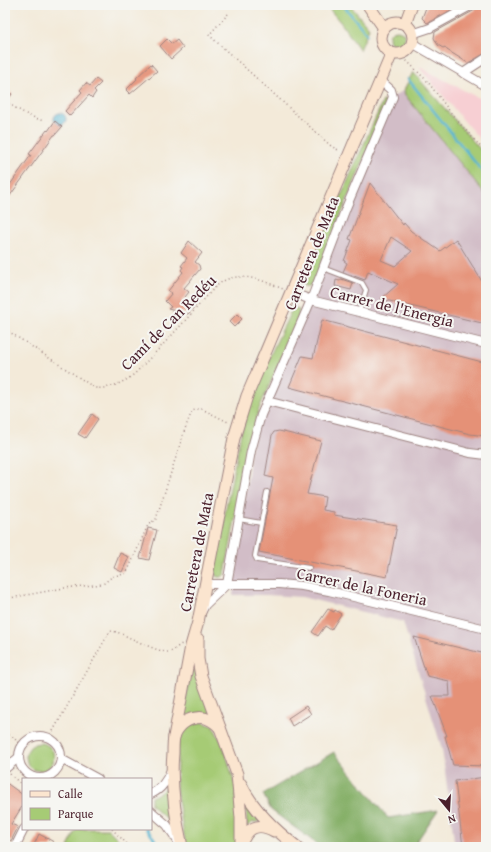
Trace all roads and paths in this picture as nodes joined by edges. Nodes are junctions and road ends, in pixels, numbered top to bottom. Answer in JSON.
{"nodes":[{"id":1,"x":368,"y":5,"type":"edge"},
{"id":2,"x":412,"y":5,"type":"edge"},
{"id":3,"x":472,"y":5,"type":"edge"},
{"id":4,"x":228,"y":14,"type":"dead end"},
{"id":5,"x":404,"y":24,"type":"junction"},
{"id":6,"x":384,"y":28,"type":"junction"},
{"id":7,"x":412,"y":39,"type":"junction"},
{"id":8,"x":396,"y":53,"type":"junction"},
{"id":9,"x":486,"y":58,"type":"edge"},
{"id":10,"x":463,"y":73,"type":"junction"},
{"id":11,"x":381,"y":81,"type":"junction"},
{"id":12,"x":486,"y":86,"type":"edge"},
{"id":13,"x":5,"y":102,"type":"edge"},
{"id":14,"x":43,"y":121,"type":"dead end"},
{"id":15,"x":486,"y":153,"type":"edge"},
{"id":16,"x":349,"y":156,"type":"junction"},
{"id":17,"x":322,"y":268,"type":"junction"},
{"id":18,"x":291,"y":292,"type":"junction"},
{"id":19,"x":311,"y":300,"type":"junction"},
{"id":20,"x":359,"y":312,"type":"junction"},
{"id":21,"x":5,"y":329,"type":"edge"},
{"id":22,"x":486,"y":344,"type":"edge"},
{"id":23,"x":267,"y":401,"type":"junction"},
{"id":24,"x":238,"y":425,"type":"junction"},
{"id":25,"x":486,"y":455,"type":"edge"},
{"id":26,"x":267,"y":492,"type":"dead end"},
{"id":27,"x":239,"y":519,"type":"junction"},
{"id":28,"x":261,"y":523,"type":"junction"},
{"id":29,"x":309,"y":568,"type":"dead end"},
{"id":30,"x":206,"y":584,"type":"junction"},
{"id":31,"x":227,"y":584,"type":"junction"},
{"id":32,"x":5,"y":599,"type":"edge"},
{"id":33,"x":198,"y":622,"type":"junction"},
{"id":34,"x":486,"y":629,"type":"edge"},
{"id":35,"x":191,"y":646,"type":"junction"},
{"id":36,"x":219,"y":727,"type":"junction"},
{"id":37,"x":5,"y":733,"type":"edge"},
{"id":38,"x":174,"y":737,"type":"junction"},
{"id":39,"x":49,"y":738,"type":"junction"},
{"id":40,"x":22,"y":746,"type":"junction"},
{"id":41,"x":19,"y":757,"type":"junction"},
{"id":42,"x":61,"y":759,"type":"junction"},
{"id":43,"x":172,"y":767,"type":"junction"},
{"id":44,"x":5,"y":769,"type":"edge"},
{"id":45,"x":237,"y":774,"type":"junction"},
{"id":46,"x":44,"y":778,"type":"edge"},
{"id":47,"x":96,"y":778,"type":"edge"},
{"id":48,"x":22,"y":785,"type":"edge"},
{"id":49,"x":152,"y":793,"type":"edge"},
{"id":50,"x":152,"y":811,"type":"edge"},
{"id":51,"x":24,"y":830,"type":"edge"},
{"id":52,"x":113,"y":830,"type":"edge"},
{"id":53,"x":283,"y":836,"type":"junction"},
{"id":54,"x":15,"y":847,"type":"edge"},
{"id":55,"x":130,"y":847,"type":"edge"},
{"id":56,"x":182,"y":847,"type":"edge"},
{"id":57,"x":241,"y":847,"type":"edge"},
{"id":58,"x":297,"y":847,"type":"edge"}],
"edges":[{"from":1,"to":6,"type":"street"},
{"from":2,"to":5,"type":"street"},
{"from":3,"to":7,"type":"street"},
{"from":4,"to":16,"type":"path"},
{"from":5,"to":6,"type":"street"},
{"from":5,"to":7,"type":"street"},
{"from":6,"to":8,"type":"street"},
{"from":7,"to":8,"type":"street"},
{"from":7,"to":10,"type":"street"},
{"from":8,"to":11,"type":"street","name":"Carretera de Mata"},
{"from":8,"to":15,"type":"path"},
{"from":9,"to":10,"type":"street"},
{"from":10,"to":12,"type":"street"},
{"from":11,"to":16,"type":"street","name":"Carretera de Mata"},
{"from":11,"to":17,"type":"street","name":"Carretera de Mata"},
{"from":13,"to":14,"type":"path"},
{"from":16,"to":18,"type":"street","name":"Carretera de Mata"},
{"from":17,"to":19,"type":"street","name":"Carretera de Mata"},
{"from":17,"to":20,"type":"lane"},
{"from":18,"to":19,"type":"street","name":"Carrer de l'Energia"},
{"from":18,"to":21,"type":"path","name":"Camí de Can Redéu"},
{"from":18,"to":24,"type":"street","name":"Carretera de Mata"},
{"from":19,"to":20,"type":"street","name":"Carrer de l'Energia"},
{"from":19,"to":23,"type":"street","name":"Carretera de Mata"},
{"from":20,"to":22,"type":"street","name":"Carrer de l'Energia"},
{"from":23,"to":25,"type":"street"},
{"from":23,"to":27,"type":"street","name":"Carretera de Mata"},
{"from":24,"to":30,"type":"street","name":"Carretera de Mata"},
{"from":24,"to":32,"type":"path"},
{"from":26,"to":28,"type":"lane"},
{"from":27,"to":28,"type":"lane"},
{"from":27,"to":31,"type":"street","name":"Carretera de Mata"},
{"from":28,"to":29,"type":"lane"},
{"from":30,"to":31,"type":"street","name":"Carrer de la Foneria"},
{"from":30,"to":33,"type":"street","name":"Carretera de Mata"},
{"from":31,"to":33,"type":"street","name":"Carretera de Mata"},
{"from":31,"to":34,"type":"street","name":"Carrer de la Foneria"},
{"from":33,"to":35,"type":"street"},
{"from":33,"to":36,"type":"street"},
{"from":35,"to":38,"type":"street"},
{"from":35,"to":39,"type":"path"},
{"from":36,"to":38,"type":"street"},
{"from":36,"to":45,"type":"street"},
{"from":37,"to":40,"type":"path"},
{"from":38,"to":43,"type":"street"},
{"from":39,"to":40,"type":"street"},
{"from":39,"to":42,"type":"street"},
{"from":40,"to":41,"type":"street"},
{"from":41,"to":44,"type":"street"},
{"from":41,"to":46,"type":"street"},
{"from":42,"to":46,"type":"street"},
{"from":42,"to":47,"type":"street"},
{"from":43,"to":49,"type":"street"},
{"from":43,"to":56,"type":"street"},
{"from":44,"to":48,"type":"path"},
{"from":45,"to":53,"type":"street"},
{"from":45,"to":57,"type":"street"},
{"from":50,"to":56,"type":"street"},
{"from":51,"to":54,"type":"street"},
{"from":52,"to":55,"type":"path"},
{"from":53,"to":57,"type":"street"},
{"from":53,"to":58,"type":"street"}]}
